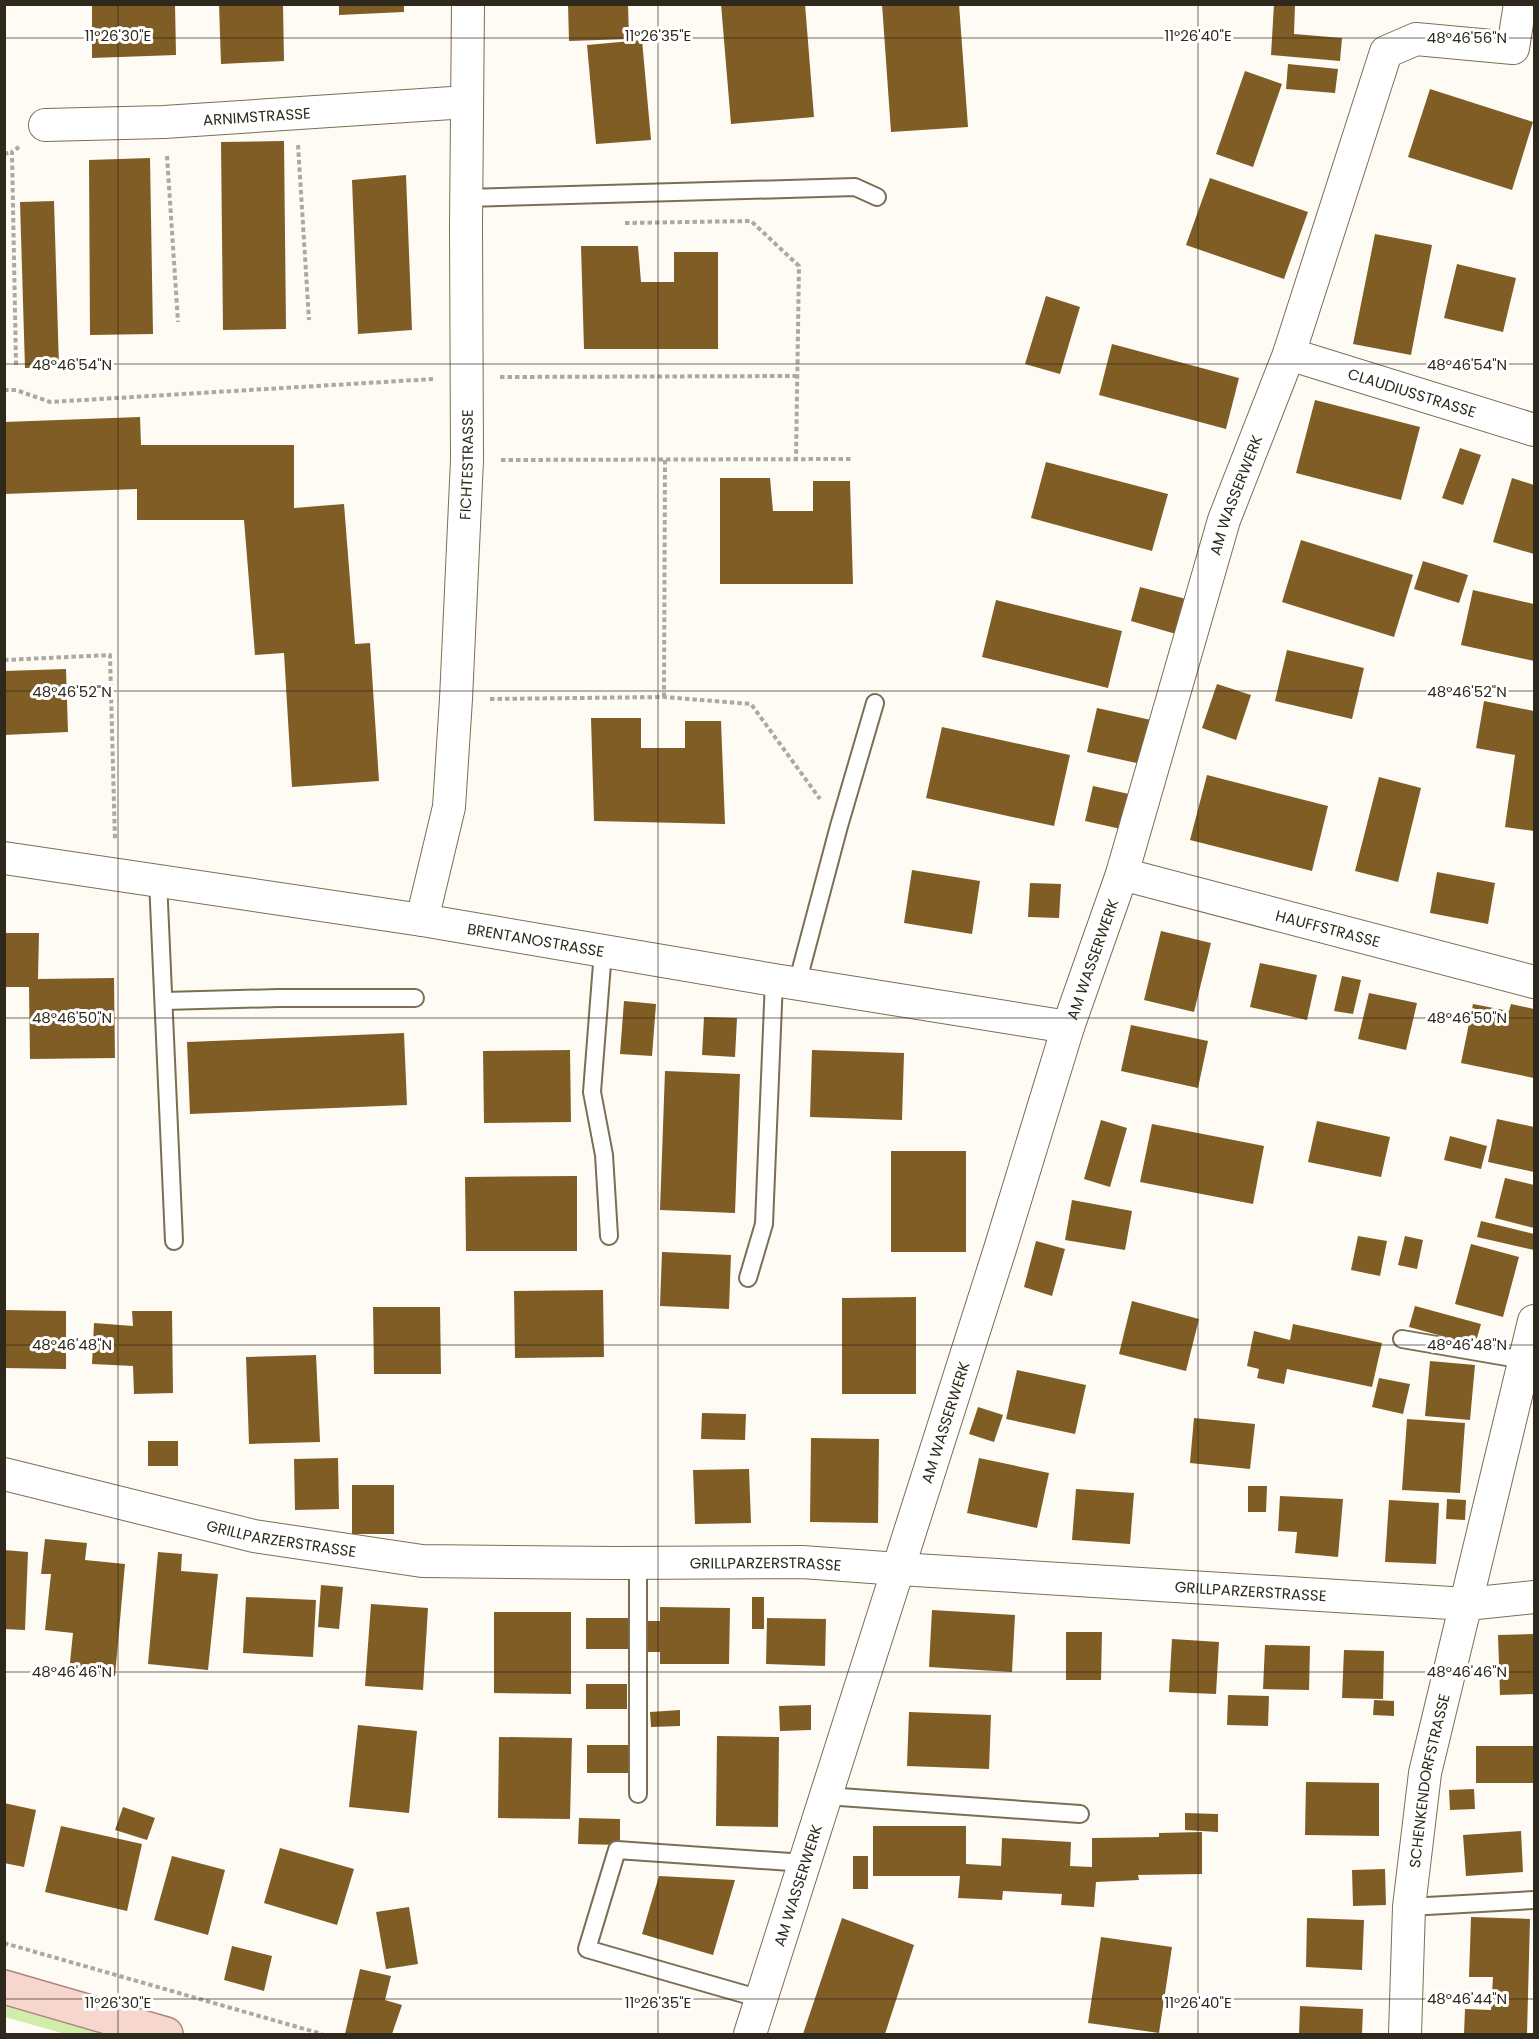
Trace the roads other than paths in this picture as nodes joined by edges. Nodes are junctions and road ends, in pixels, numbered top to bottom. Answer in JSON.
{"nodes":[{"id":1,"x":468,"y":4,"type":"edge"},
{"id":2,"x":1520,"y":4,"type":"edge"},
{"id":3,"x":1524,"y":50,"type":"edge"},
{"id":4,"x":467,"y":102,"type":"junction"},
{"id":5,"x":45,"y":125,"type":"road end"},
{"id":6,"x":877,"y":197,"type":"dead end"},
{"id":7,"x":466,"y":198,"type":"junction"},
{"id":8,"x":1289,"y":354,"type":"junction"},
{"id":9,"x":1534,"y":430,"type":"edge"},
{"id":10,"x":875,"y":703,"type":"dead end"},
{"id":11,"x":4,"y":858,"type":"edge"},
{"id":12,"x":1122,"y":874,"type":"junction"},
{"id":13,"x":158,"y":880,"type":"junction"},
{"id":14,"x":422,"y":920,"type":"junction"},
{"id":15,"x":603,"y":951,"type":"junction"},
{"id":16,"x":785,"y":982,"type":"junction"},
{"id":17,"x":1534,"y":982,"type":"edge"},
{"id":18,"x":415,"y":998,"type":"dead end"},
{"id":19,"x":164,"y":1001,"type":"junction"},
{"id":20,"x":1068,"y":1027,"type":"junction"},
{"id":21,"x":609,"y":1236,"type":"dead end"},
{"id":22,"x":174,"y":1241,"type":"dead end"},
{"id":23,"x":748,"y":1278,"type":"dead end"},
{"id":24,"x":1534,"y":1320,"type":"edge"},
{"id":25,"x":1402,"y":1339,"type":"dead end"},
{"id":26,"x":1524,"y":1360,"type":"junction"},
{"id":27,"x":4,"y":1474,"type":"edge"},
{"id":28,"x":638,"y":1563,"type":"junction"},
{"id":29,"x":899,"y":1569,"type":"junction"},
{"id":30,"x":1534,"y":1597,"type":"edge"},
{"id":31,"x":1467,"y":1604,"type":"junction"},
{"id":32,"x":638,"y":1794,"type":"dead end"},
{"id":33,"x":826,"y":1796,"type":"junction"},
{"id":34,"x":1080,"y":1814,"type":"dead end"},
{"id":35,"x":805,"y":1863,"type":"junction"},
{"id":36,"x":1534,"y":1900,"type":"edge"},
{"id":37,"x":1409,"y":1907,"type":"junction"},
{"id":38,"x":4,"y":1988,"type":"edge"},
{"id":39,"x":761,"y":1999,"type":"junction"},
{"id":40,"x":166,"y":2034,"type":"edge"},
{"id":41,"x":750,"y":2034,"type":"edge"},
{"id":42,"x":1405,"y":2034,"type":"edge"}],
"edges":[{"from":1,"to":4,"type":"street","name":"FICHTESTRASSE"},
{"from":2,"to":3,"type":"street","name":"AM WASSERWERK"},
{"from":3,"to":8,"type":"street","name":"AM WASSERWERK"},
{"from":4,"to":5,"type":"street","name":"ARNIMSTRASSE"},
{"from":4,"to":7,"type":"street","name":"FICHTESTRASSE"},
{"from":6,"to":7,"type":"lane"},
{"from":7,"to":14,"type":"street","name":"FICHTESTRASSE"},
{"from":8,"to":9,"type":"street","name":"CLAUDIUSSTRASSE"},
{"from":8,"to":12,"type":"street","name":"AM WASSERWERK"},
{"from":10,"to":16,"type":"lane"},
{"from":11,"to":13,"type":"street","name":"BRENTANOSTRASSE"},
{"from":12,"to":17,"type":"street","name":"HAUFFSTRASSE"},
{"from":12,"to":20,"type":"street","name":"AM WASSERWERK"},
{"from":13,"to":14,"type":"street","name":"BRENTANOSTRASSE"},
{"from":13,"to":19,"type":"lane"},
{"from":14,"to":15,"type":"street","name":"BRENTANOSTRASSE"},
{"from":15,"to":16,"type":"street","name":"BRENTANOSTRASSE"},
{"from":15,"to":21,"type":"lane"},
{"from":16,"to":20,"type":"street","name":"BRENTANOSTRASSE"},
{"from":16,"to":23,"type":"lane"},
{"from":18,"to":19,"type":"lane"},
{"from":19,"to":22,"type":"lane"},
{"from":20,"to":29,"type":"street","name":"AM WASSERWERK"},
{"from":24,"to":26,"type":"street","name":"SCHENKENDORFSTRASSE"},
{"from":25,"to":26,"type":"lane"},
{"from":26,"to":31,"type":"street","name":"SCHENKENDORFSTRASSE"},
{"from":27,"to":28,"type":"street","name":"GRILLPARZERSTRASSE"},
{"from":28,"to":29,"type":"street","name":"GRILLPARZERSTRASSE"},
{"from":28,"to":32,"type":"lane"},
{"from":29,"to":31,"type":"street","name":"GRILLPARZERSTRASSE"},
{"from":29,"to":33,"type":"street","name":"AM WASSERWERK"},
{"from":30,"to":31,"type":"street","name":"GRILLPARZERSTRASSE"},
{"from":31,"to":37,"type":"street","name":"SCHENKENDORFSTRASSE"},
{"from":33,"to":34,"type":"lane"},
{"from":33,"to":35,"type":"street","name":"AM WASSERWERK"},
{"from":35,"to":39,"type":"street","name":"AM WASSERWERK"},
{"from":35,"to":39,"type":"lane"},
{"from":36,"to":37,"type":"lane"},
{"from":37,"to":42,"type":"street","name":"SCHENKENDORFSTRASSE"},
{"from":38,"to":40,"type":"main road"},
{"from":39,"to":41,"type":"street","name":"AM WASSERWERK"}]}
